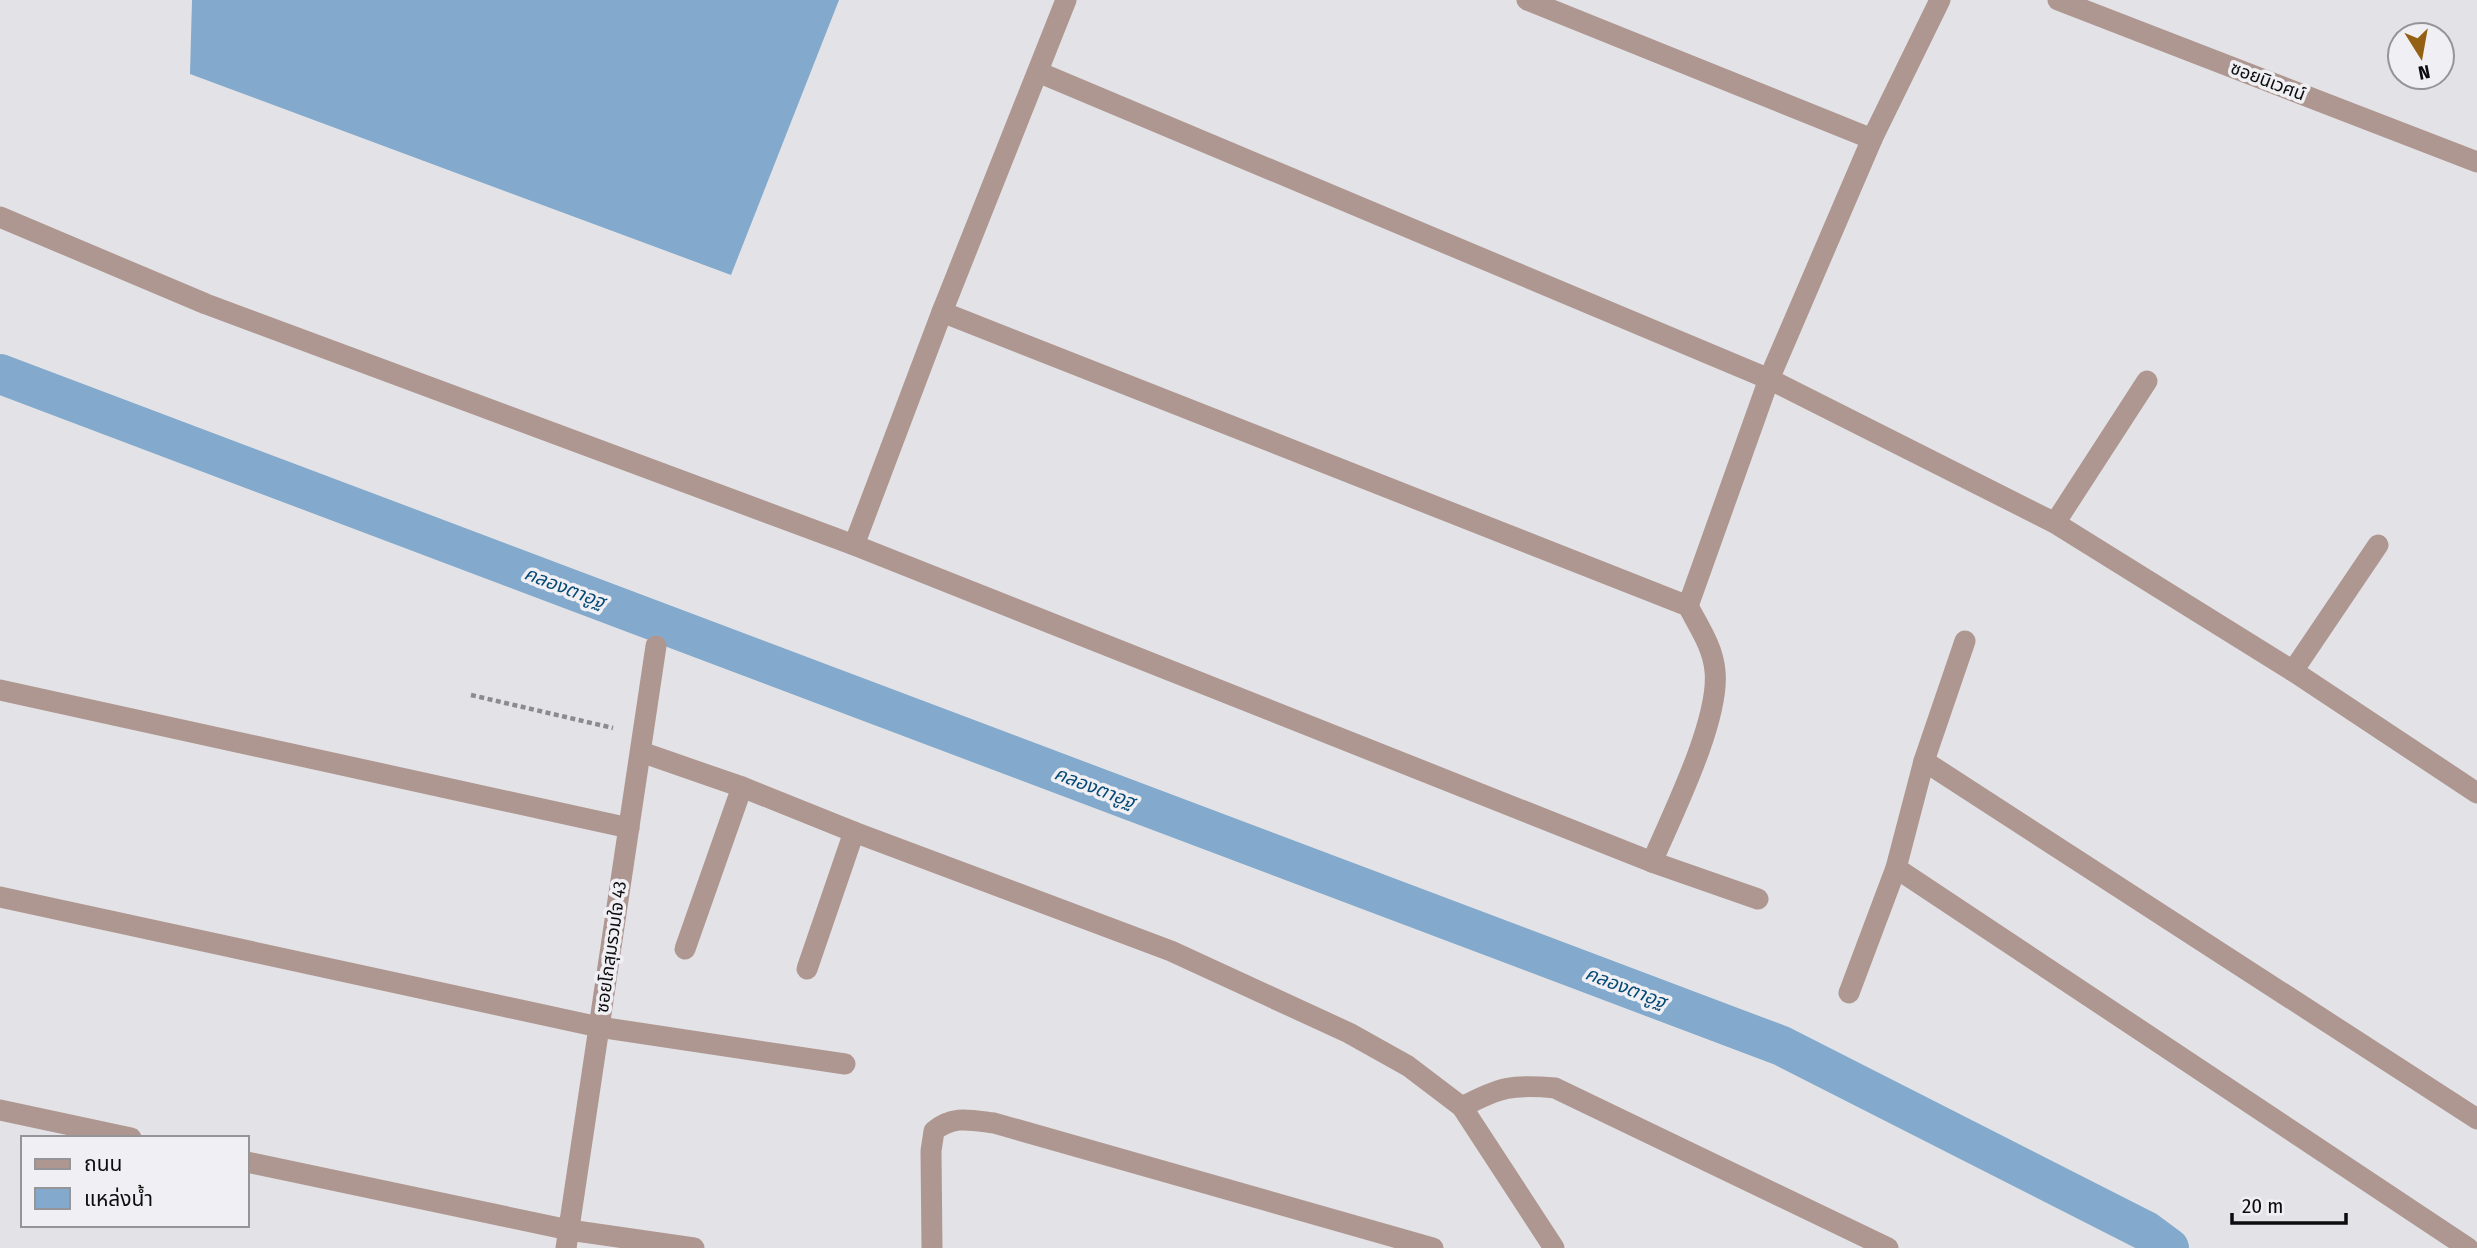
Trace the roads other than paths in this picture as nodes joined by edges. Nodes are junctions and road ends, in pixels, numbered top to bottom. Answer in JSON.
{"nodes":[{"id":1,"x":1066,"y":0,"type":"edge"},
{"id":2,"x":1527,"y":0,"type":"edge"},
{"id":3,"x":1940,"y":0,"type":"edge"},
{"id":4,"x":2058,"y":0,"type":"edge"},
{"id":5,"x":1038,"y":72,"type":"junction"},
{"id":6,"x":1872,"y":139,"type":"junction"},
{"id":7,"x":2477,"y":162,"type":"edge"},
{"id":8,"x":0,"y":218,"type":"edge"},
{"id":9,"x":942,"y":312,"type":"junction"},
{"id":10,"x":1769,"y":380,"type":"junction"},
{"id":11,"x":2147,"y":381,"type":"dead end"},
{"id":12,"x":2055,"y":523,"type":"junction"},
{"id":13,"x":854,"y":544,"type":"junction"},
{"id":14,"x":2378,"y":545,"type":"dead end"},
{"id":15,"x":1688,"y":606,"type":"junction"},
{"id":16,"x":1965,"y":641,"type":"dead end"},
{"id":17,"x":656,"y":646,"type":"dead end"},
{"id":18,"x":2293,"y":671,"type":"junction"},
{"id":19,"x":0,"y":690,"type":"edge"},
{"id":20,"x":642,"y":743,"type":"junction"},
{"id":21,"x":1924,"y":761,"type":"junction"},
{"id":22,"x":741,"y":787,"type":"junction"},
{"id":23,"x":2477,"y":793,"type":"edge"},
{"id":24,"x":629,"y":828,"type":"junction"},
{"id":25,"x":854,"y":832,"type":"junction"},
{"id":26,"x":1652,"y":862,"type":"junction"},
{"id":27,"x":1896,"y":868,"type":"junction"},
{"id":28,"x":0,"y":897,"type":"edge"},
{"id":29,"x":1758,"y":899,"type":"dead end"},
{"id":30,"x":685,"y":949,"type":"dead end"},
{"id":31,"x":807,"y":969,"type":"dead end"},
{"id":32,"x":1849,"y":993,"type":"dead end"},
{"id":33,"x":599,"y":1027,"type":"junction"},
{"id":34,"x":845,"y":1064,"type":"dead end"},
{"id":35,"x":1462,"y":1107,"type":"junction"},
{"id":36,"x":0,"y":1110,"type":"edge"},
{"id":37,"x":2477,"y":1119,"type":"edge"},
{"id":38,"x":122,"y":1136,"type":"edge"},
{"id":39,"x":248,"y":1162,"type":"edge"},
{"id":40,"x":568,"y":1239,"type":"edge"},
{"id":41,"x":694,"y":1248,"type":"edge"},
{"id":42,"x":932,"y":1248,"type":"edge"},
{"id":43,"x":1433,"y":1248,"type":"edge"},
{"id":44,"x":1554,"y":1248,"type":"edge"},
{"id":45,"x":1888,"y":1248,"type":"edge"},
{"id":46,"x":2468,"y":1248,"type":"edge"}],
"edges":[{"from":1,"to":5,"type":"street"},
{"from":2,"to":6,"type":"street"},
{"from":3,"to":6,"type":"street"},
{"from":4,"to":7,"type":"street","name":"ซอยนิเวศน์"},
{"from":5,"to":9,"type":"street"},
{"from":5,"to":10,"type":"street"},
{"from":6,"to":10,"type":"street"},
{"from":8,"to":13,"type":"street"},
{"from":9,"to":13,"type":"street"},
{"from":9,"to":15,"type":"street"},
{"from":10,"to":12,"type":"street"},
{"from":10,"to":15,"type":"street"},
{"from":11,"to":12,"type":"street"},
{"from":12,"to":18,"type":"street"},
{"from":13,"to":26,"type":"street"},
{"from":14,"to":18,"type":"street"},
{"from":15,"to":26,"type":"street"},
{"from":16,"to":21,"type":"street"},
{"from":17,"to":20,"type":"street","name":"ซอยโกสุมรวมใจ 43"},
{"from":18,"to":23,"type":"street"},
{"from":19,"to":24,"type":"street"},
{"from":20,"to":22,"type":"street"},
{"from":20,"to":24,"type":"street","name":"ซอยโกสุมรวมใจ 43"},
{"from":21,"to":27,"type":"street"},
{"from":21,"to":37,"type":"street"},
{"from":22,"to":25,"type":"street"},
{"from":22,"to":30,"type":"street"},
{"from":24,"to":33,"type":"street","name":"ซอยโกสุมรวมใจ 43"},
{"from":25,"to":31,"type":"street"},
{"from":25,"to":35,"type":"street"},
{"from":26,"to":29,"type":"street"},
{"from":27,"to":32,"type":"street"},
{"from":27,"to":46,"type":"street"},
{"from":28,"to":33,"type":"street"},
{"from":33,"to":34,"type":"street"},
{"from":33,"to":40,"type":"street","name":"ซอยโกสุมรวมใจ 43"},
{"from":35,"to":44,"type":"street"},
{"from":35,"to":45,"type":"street"},
{"from":36,"to":38,"type":"street"},
{"from":39,"to":40,"type":"street"},
{"from":40,"to":41,"type":"street"},
{"from":42,"to":43,"type":"street"}]}
